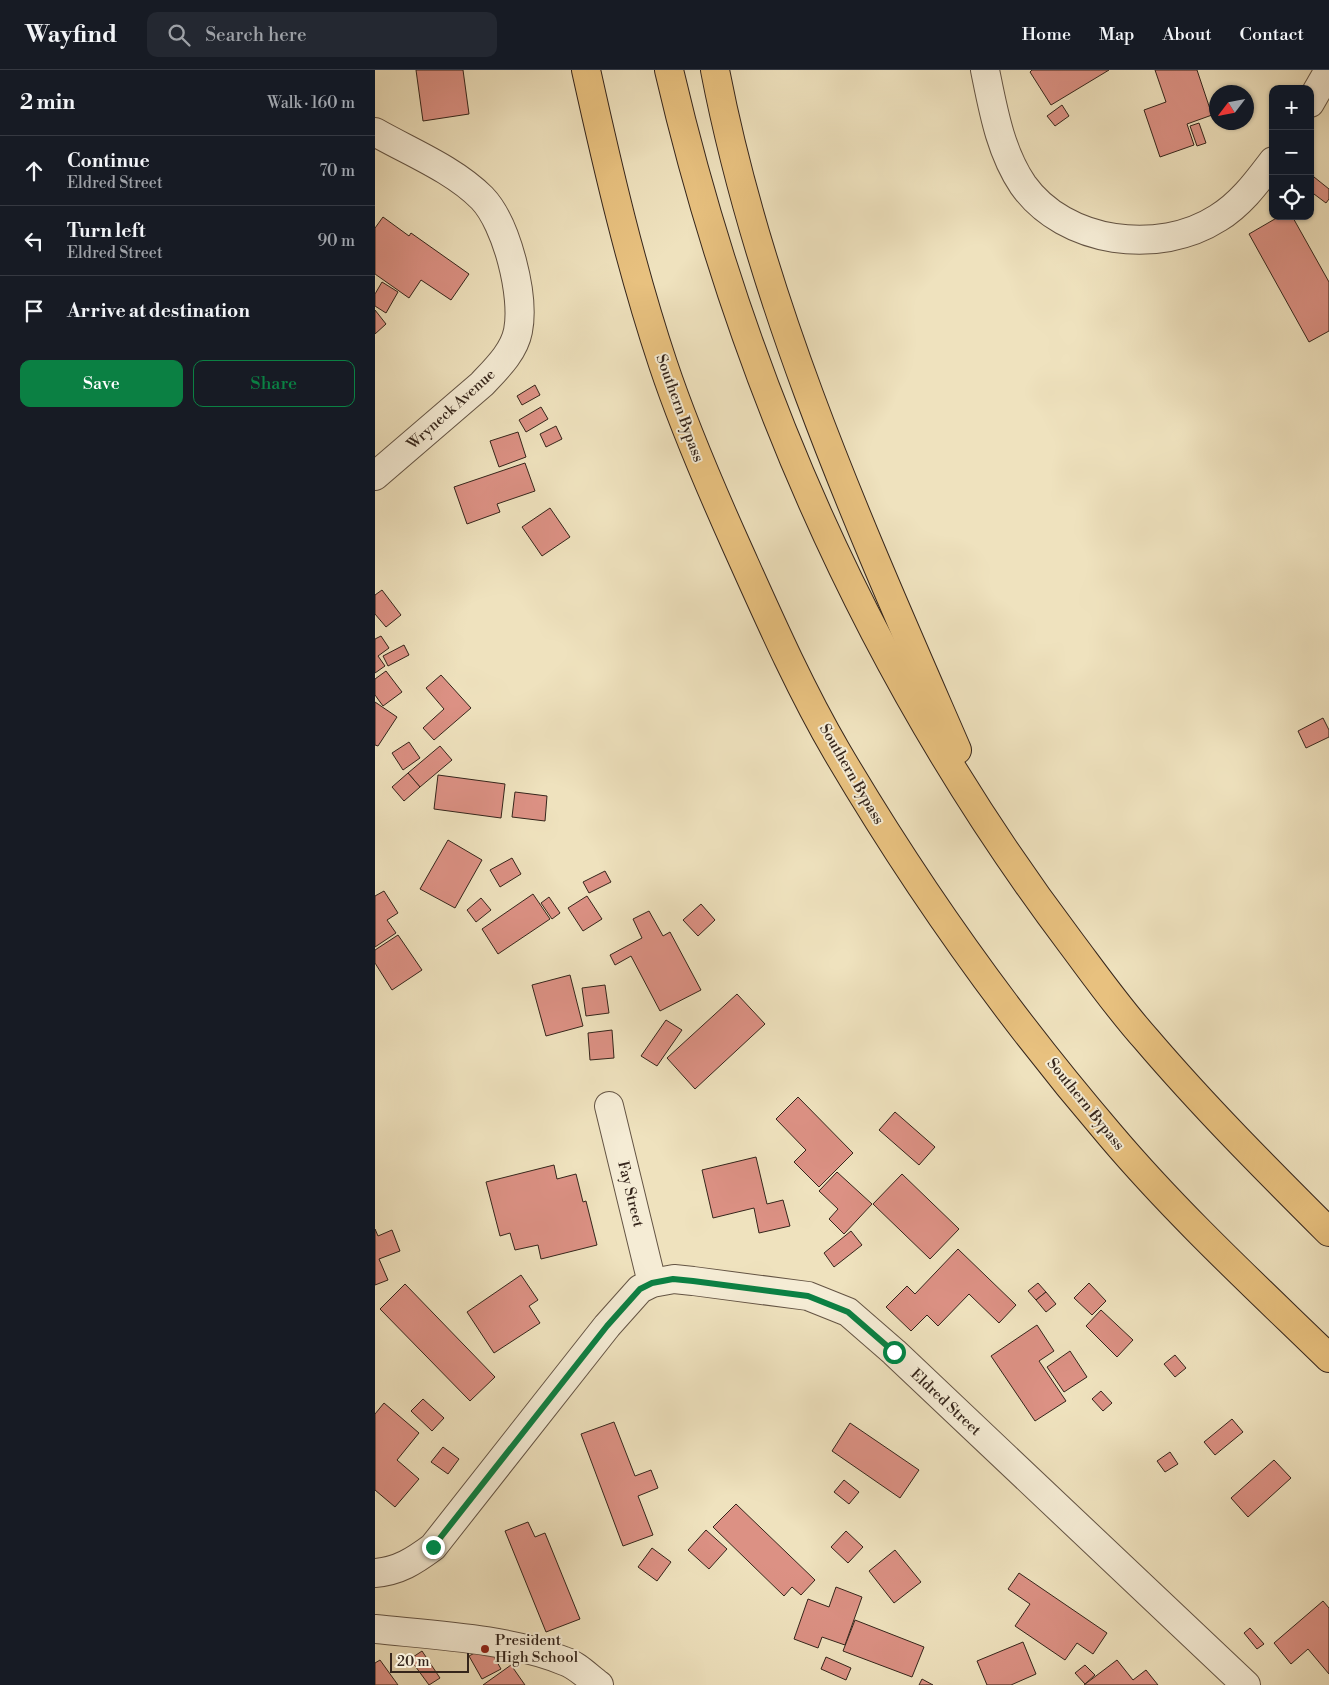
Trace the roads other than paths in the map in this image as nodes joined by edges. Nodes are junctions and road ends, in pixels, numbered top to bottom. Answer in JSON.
{"nodes":[{"id":1,"x":567,"y":70,"type":"edge"},
{"id":2,"x":586,"y":70,"type":"edge"},
{"id":3,"x":669,"y":70,"type":"edge"},
{"id":4,"x":715,"y":70,"type":"edge"},
{"id":5,"x":985,"y":70,"type":"edge"},
{"id":6,"x":1329,"y":70,"type":"edge"},
{"id":7,"x":1314,"y":96,"type":"edge"},
{"id":8,"x":375,"y":132,"type":"edge"},
{"id":9,"x":1269,"y":166,"type":"edge"},
{"id":10,"x":611,"y":180,"type":"junction"},
{"id":11,"x":375,"y":476,"type":"edge"},
{"id":12,"x":996,"y":839,"type":"junction"},
{"id":13,"x":609,"y":1106,"type":"dead end"},
{"id":14,"x":1329,"y":1232,"type":"edge"},
{"id":15,"x":652,"y":1283,"type":"junction"},
{"id":16,"x":1329,"y":1358,"type":"edge"},
{"id":17,"x":375,"y":1572,"type":"edge"},
{"id":18,"x":375,"y":1629,"type":"edge"},
{"id":19,"x":599,"y":1685,"type":"edge"},
{"id":20,"x":1247,"y":1685,"type":"edge"}],
"edges":[{"from":1,"to":10,"type":"highway"},
{"from":2,"to":10,"type":"highway","name":"Southern Bypass"},
{"from":3,"to":12,"type":"highway"},
{"from":4,"to":12,"type":"highway"},
{"from":5,"to":9,"type":"street"},
{"from":6,"to":7,"type":"street"},
{"from":8,"to":11,"type":"street","name":"Wryneck Avenue"},
{"from":10,"to":16,"type":"highway","name":"Southern Bypass"},
{"from":12,"to":14,"type":"highway"},
{"from":13,"to":15,"type":"street","name":"Fay Street"},
{"from":15,"to":17,"type":"street","name":"Eldred Street"},
{"from":15,"to":20,"type":"street","name":"Eldred Street"},
{"from":18,"to":19,"type":"street"}]}
